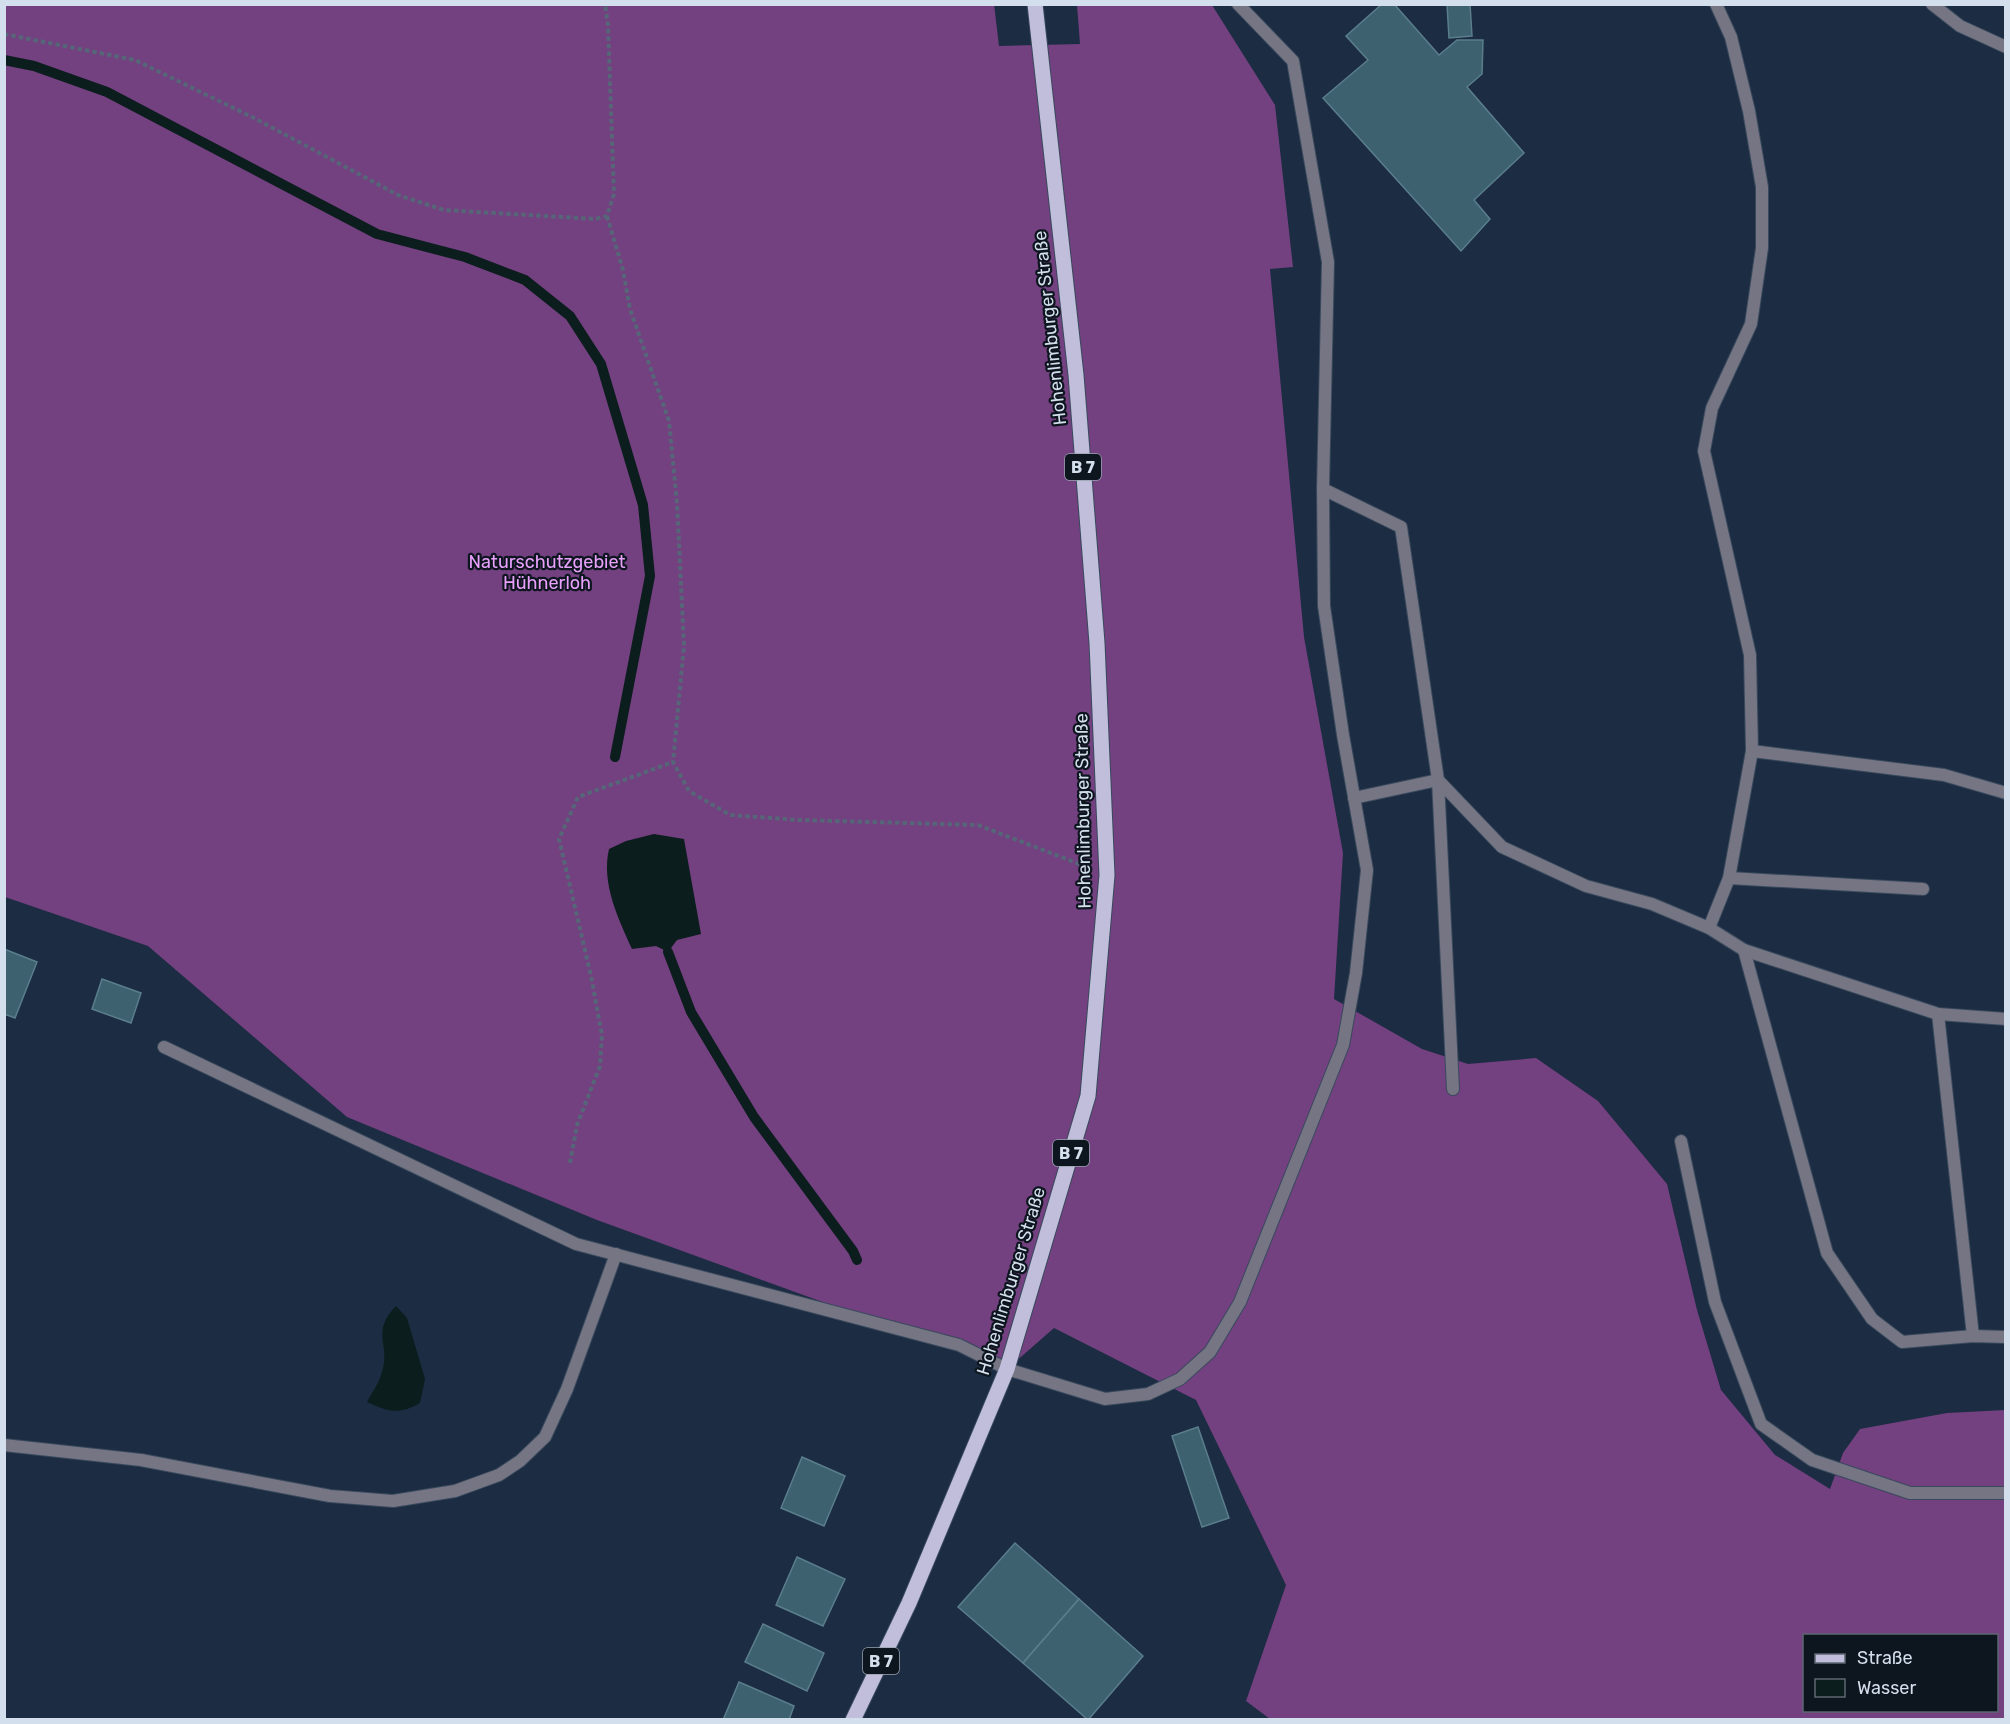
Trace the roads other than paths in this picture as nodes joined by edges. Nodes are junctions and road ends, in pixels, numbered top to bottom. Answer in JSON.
{"nodes":[{"id":1,"x":1035,"y":4,"type":"edge"},
{"id":2,"x":1238,"y":4,"type":"edge"},
{"id":3,"x":1716,"y":4,"type":"edge"},
{"id":4,"x":1932,"y":4,"type":"edge"},
{"id":5,"x":2006,"y":47,"type":"edge"},
{"id":6,"x":1323,"y":489,"type":"junction"},
{"id":7,"x":1752,"y":751,"type":"junction"},
{"id":8,"x":1438,"y":780,"type":"junction"},
{"id":9,"x":2006,"y":793,"type":"edge"},
{"id":10,"x":1354,"y":798,"type":"junction"},
{"id":11,"x":1730,"y":878,"type":"junction"},
{"id":12,"x":1923,"y":889,"type":"dead end"},
{"id":13,"x":1708,"y":928,"type":"junction"},
{"id":14,"x":1744,"y":950,"type":"junction"},
{"id":15,"x":1938,"y":1014,"type":"junction"},
{"id":16,"x":2006,"y":1019,"type":"edge"},
{"id":17,"x":164,"y":1047,"type":"dead end"},
{"id":18,"x":1453,"y":1089,"type":"dead end"},
{"id":19,"x":1681,"y":1142,"type":"dead end"},
{"id":20,"x":616,"y":1254,"type":"junction"},
{"id":21,"x":1973,"y":1336,"type":"junction"},
{"id":22,"x":2006,"y":1336,"type":"edge"},
{"id":23,"x":1007,"y":1369,"type":"junction"},
{"id":24,"x":4,"y":1445,"type":"edge"},
{"id":25,"x":2006,"y":1493,"type":"edge"},
{"id":26,"x":853,"y":1719,"type":"edge"}],
"edges":[{"from":1,"to":23,"type":"main road","name":"Hohenlimburger Straße","number":"B 7"},
{"from":2,"to":6,"type":"lane"},
{"from":3,"to":7,"type":"lane"},
{"from":4,"to":5,"type":"lane"},
{"from":6,"to":8,"type":"lane"},
{"from":6,"to":10,"type":"lane"},
{"from":7,"to":9,"type":"lane"},
{"from":7,"to":11,"type":"lane"},
{"from":8,"to":10,"type":"lane"},
{"from":8,"to":13,"type":"lane"},
{"from":8,"to":18,"type":"lane"},
{"from":10,"to":23,"type":"lane"},
{"from":11,"to":12,"type":"lane"},
{"from":11,"to":13,"type":"lane"},
{"from":13,"to":14,"type":"lane"},
{"from":14,"to":15,"type":"lane"},
{"from":14,"to":21,"type":"lane"},
{"from":15,"to":16,"type":"lane"},
{"from":15,"to":21,"type":"lane"},
{"from":17,"to":20,"type":"lane"},
{"from":19,"to":25,"type":"lane"},
{"from":20,"to":23,"type":"lane"},
{"from":20,"to":24,"type":"lane"},
{"from":21,"to":22,"type":"lane"},
{"from":23,"to":26,"type":"main road","name":"Hohenlimburger Straße","number":"B 7"}]}
